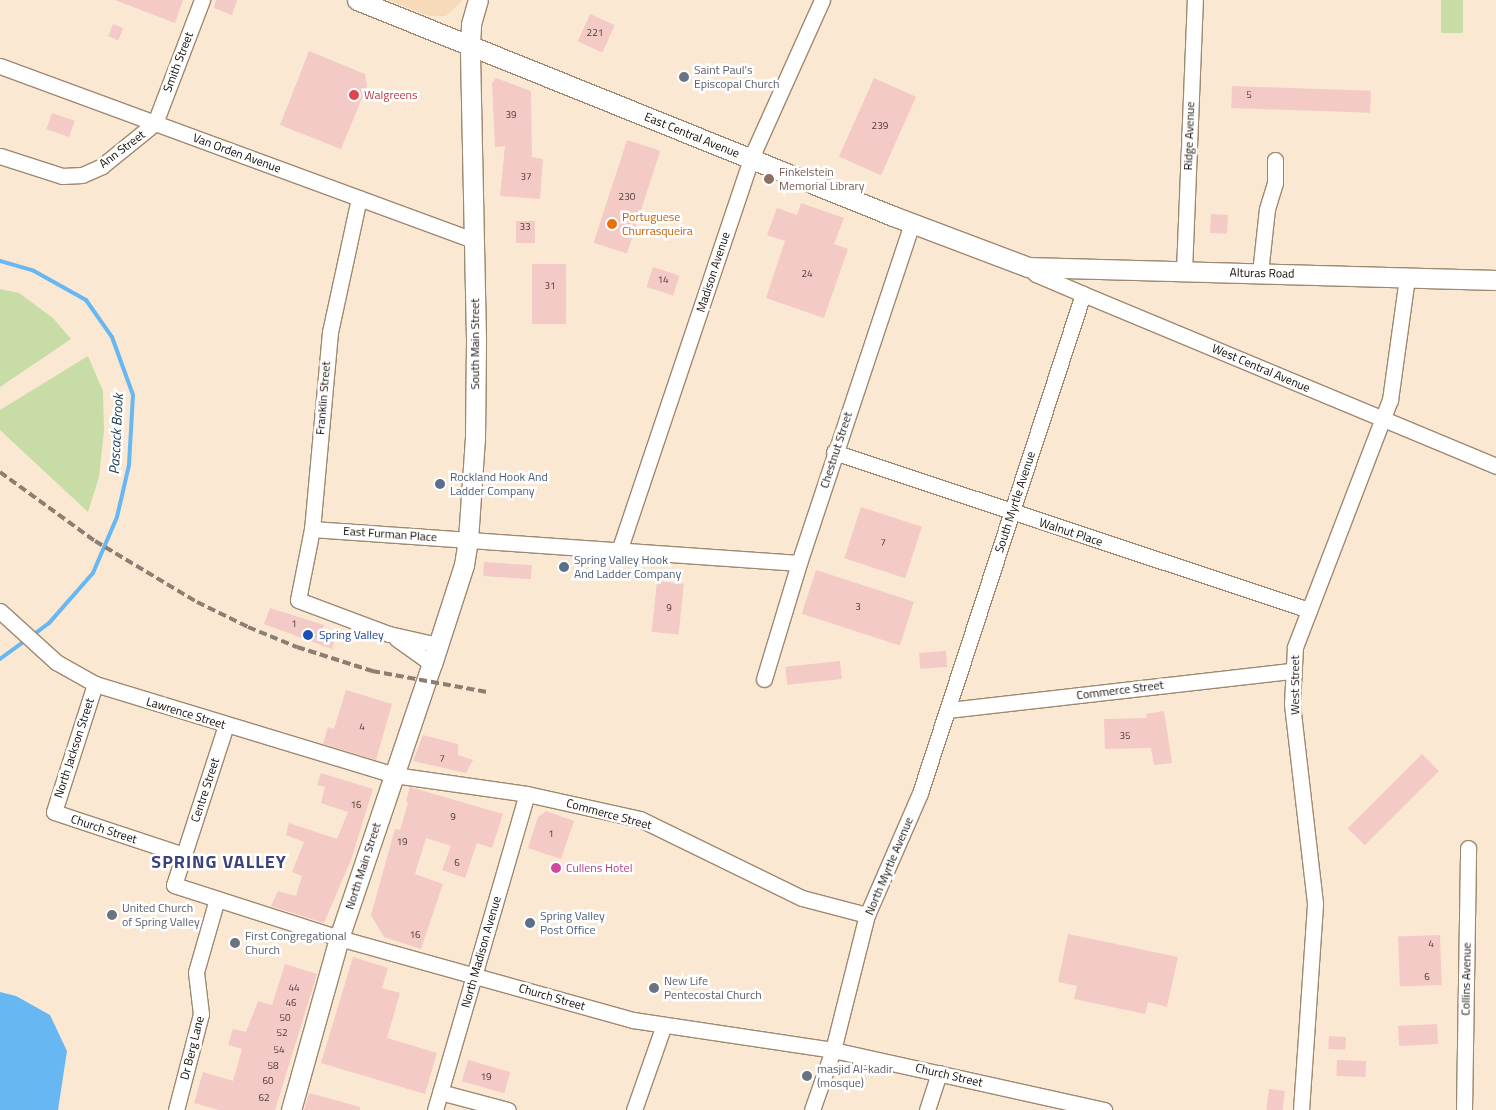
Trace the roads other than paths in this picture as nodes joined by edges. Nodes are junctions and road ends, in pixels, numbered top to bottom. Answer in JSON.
{"nodes":[{"id":1,"x":202,"y":0,"type":"edge"},
{"id":2,"x":357,"y":0,"type":"edge"},
{"id":3,"x":478,"y":0,"type":"edge"},
{"id":4,"x":822,"y":0,"type":"edge"},
{"id":5,"x":1195,"y":0,"type":"edge"},
{"id":6,"x":470,"y":45,"type":"junction"},
{"id":7,"x":0,"y":66,"type":"edge"},
{"id":8,"x":155,"y":123,"type":"junction"},
{"id":9,"x":0,"y":156,"type":"edge"},
{"id":10,"x":751,"y":158,"type":"junction"},
{"id":11,"x":1275,"y":160,"type":"dead end"},
{"id":12,"x":359,"y":198,"type":"junction"},
{"id":13,"x":912,"y":223,"type":"junction"},
{"id":14,"x":473,"y":240,"type":"junction"},
{"id":15,"x":1028,"y":266,"type":"junction"},
{"id":16,"x":1184,"y":271,"type":"junction"},
{"id":17,"x":1260,"y":273,"type":"junction"},
{"id":18,"x":1407,"y":277,"type":"junction"},
{"id":19,"x":1496,"y":280,"type":"edge"},
{"id":20,"x":1084,"y":294,"type":"junction"},
{"id":21,"x":1383,"y":419,"type":"junction"},
{"id":22,"x":834,"y":452,"type":"junction"},
{"id":23,"x":1496,"y":466,"type":"edge"},
{"id":24,"x":1012,"y":512,"type":"junction"},
{"id":25,"x":312,"y":529,"type":"junction"},
{"id":26,"x":468,"y":540,"type":"junction"},
{"id":27,"x":620,"y":551,"type":"junction"},
{"id":28,"x":799,"y":562,"type":"junction"},
{"id":29,"x":1309,"y":610,"type":"junction"},
{"id":30,"x":4,"y":615,"type":"edge"},
{"id":31,"x":389,"y":634,"type":"junction"},
{"id":32,"x":438,"y":645,"type":"junction"},
{"id":33,"x":432,"y":664,"type":"junction"},
{"id":34,"x":1292,"y":671,"type":"junction"},
{"id":35,"x":764,"y":679,"type":"dead end"},
{"id":36,"x":425,"y":682,"type":"joint"},
{"id":37,"x":95,"y":684,"type":"junction"},
{"id":38,"x":948,"y":710,"type":"junction"},
{"id":39,"x":226,"y":725,"type":"junction"},
{"id":40,"x":394,"y":775,"type":"junction"},
{"id":41,"x":527,"y":794,"type":"junction"},
{"id":42,"x":54,"y":812,"type":"joint"},
{"id":43,"x":1468,"y":848,"type":"dead end"},
{"id":44,"x":184,"y":855,"type":"junction"},
{"id":45,"x":217,"y":899,"type":"junction"},
{"id":46,"x":867,"y":915,"type":"junction"},
{"id":47,"x":339,"y":938,"type":"junction"},
{"id":48,"x":474,"y":975,"type":"junction"},
{"id":49,"x":664,"y":1025,"type":"junction"},
{"id":50,"x":833,"y":1050,"type":"junction"},
{"id":51,"x":939,"y":1073,"type":"junction"},
{"id":52,"x":440,"y":1092,"type":"junction"},
{"id":53,"x":176,"y":1110,"type":"edge"},
{"id":54,"x":291,"y":1110,"type":"edge"},
{"id":55,"x":435,"y":1110,"type":"edge"},
{"id":56,"x":508,"y":1110,"type":"edge"},
{"id":57,"x":634,"y":1110,"type":"edge"},
{"id":58,"x":812,"y":1110,"type":"edge"},
{"id":59,"x":927,"y":1110,"type":"edge"},
{"id":60,"x":1103,"y":1110,"type":"edge"},
{"id":61,"x":1302,"y":1110,"type":"edge"},
{"id":62,"x":1464,"y":1110,"type":"edge"}],
"edges":[{"from":1,"to":8,"type":"street","name":"Smith Street"},
{"from":2,"to":6,"type":"main road","name":"East Central Avenue"},
{"from":3,"to":6,"type":"main road","name":"South Main Street"},
{"from":4,"to":10,"type":"street","name":"Madison Avenue"},
{"from":5,"to":16,"type":"street","name":"Ridge Avenue"},
{"from":6,"to":10,"type":"main road","name":"East Central Avenue"},
{"from":6,"to":14,"type":"main road","name":"South Main Street"},
{"from":7,"to":8,"type":"street","name":"Van Orden Avenue"},
{"from":8,"to":9,"type":"street","name":"Ann Street"},
{"from":8,"to":12,"type":"street","name":"Van Orden Avenue"},
{"from":10,"to":13,"type":"main road","name":"East Central Avenue"},
{"from":10,"to":27,"type":"street","name":"Madison Avenue"},
{"from":11,"to":17,"type":"street"},
{"from":12,"to":14,"type":"street","name":"Van Orden Avenue"},
{"from":12,"to":25,"type":"street","name":"Franklin Street"},
{"from":13,"to":15,"type":"main road","name":"East Central Avenue"},
{"from":13,"to":22,"type":"street","name":"Chestnut Street"},
{"from":14,"to":26,"type":"main road","name":"South Main Street"},
{"from":15,"to":16,"type":"main road","name":"Alturas Road"},
{"from":15,"to":20,"type":"street","name":"West Central Avenue"},
{"from":16,"to":17,"type":"main road","name":"Alturas Road"},
{"from":17,"to":18,"type":"main road","name":"Alturas Road"},
{"from":18,"to":19,"type":"main road","name":"Alturas Road"},
{"from":18,"to":21,"type":"street","name":"West Street"},
{"from":20,"to":21,"type":"street","name":"West Central Avenue"},
{"from":20,"to":24,"type":"street","name":"South Myrtle Avenue"},
{"from":21,"to":23,"type":"street","name":"West Central Avenue"},
{"from":21,"to":29,"type":"street","name":"West Street"},
{"from":22,"to":24,"type":"street","name":"Walnut Place"},
{"from":22,"to":28,"type":"street","name":"Chestnut Street"},
{"from":24,"to":29,"type":"street","name":"Walnut Place"},
{"from":24,"to":38,"type":"street","name":"South Myrtle Avenue"},
{"from":25,"to":26,"type":"street","name":"East Furman Place"},
{"from":25,"to":31,"type":"street","name":"Franklin Street"},
{"from":26,"to":27,"type":"street","name":"East Furman Place"},
{"from":26,"to":32,"type":"main road","name":"South Main Street"},
{"from":27,"to":28,"type":"street","name":"East Furman Place"},
{"from":28,"to":35,"type":"street","name":"Chestnut Street"},
{"from":29,"to":34,"type":"street","name":"West Street"},
{"from":30,"to":37,"type":"street","name":"Lawrence Street"},
{"from":31,"to":32,"type":"street"},
{"from":31,"to":33,"type":"street"},
{"from":32,"to":33,"type":"main road","name":"South Main Street"},
{"from":33,"to":36,"type":"main road","name":"South Main Street"},
{"from":34,"to":38,"type":"street","name":"Commerce Street"},
{"from":34,"to":61,"type":"street","name":"West Street"},
{"from":36,"to":40,"type":"main road","name":"North Main Street"},
{"from":37,"to":39,"type":"street","name":"Lawrence Street"},
{"from":37,"to":42,"type":"street","name":"North Jackson Street"},
{"from":38,"to":46,"type":"street","name":"North Myrtle Avenue"},
{"from":39,"to":40,"type":"street","name":"Lawrence Street"},
{"from":39,"to":44,"type":"street","name":"Centre Street"},
{"from":40,"to":41,"type":"street","name":"Commerce Street"},
{"from":40,"to":47,"type":"main road","name":"North Main Street"},
{"from":41,"to":46,"type":"street","name":"Commerce Street"},
{"from":41,"to":48,"type":"street","name":"North Madison Avenue"},
{"from":42,"to":44,"type":"street","name":"Church Street"},
{"from":43,"to":62,"type":"street","name":"Collins Avenue"},
{"from":44,"to":45,"type":"street","name":"Church Street"},
{"from":45,"to":47,"type":"street","name":"Church Street"},
{"from":45,"to":53,"type":"street","name":"Dr Berg Lane"},
{"from":46,"to":50,"type":"street","name":"North Myrtle Avenue"},
{"from":47,"to":48,"type":"street","name":"Church Street"},
{"from":47,"to":54,"type":"main road","name":"North Main Street"},
{"from":48,"to":49,"type":"street","name":"Church Street"},
{"from":48,"to":52,"type":"street","name":"North Madison Avenue"},
{"from":49,"to":50,"type":"street","name":"Church Street"},
{"from":49,"to":57,"type":"street"},
{"from":50,"to":51,"type":"street","name":"Church Street"},
{"from":50,"to":58,"type":"street","name":"North Myrtle Avenue"},
{"from":51,"to":59,"type":"street"},
{"from":51,"to":60,"type":"street","name":"Church Street"},
{"from":52,"to":55,"type":"street","name":"North Madison Avenue"},
{"from":52,"to":56,"type":"street"}]}
